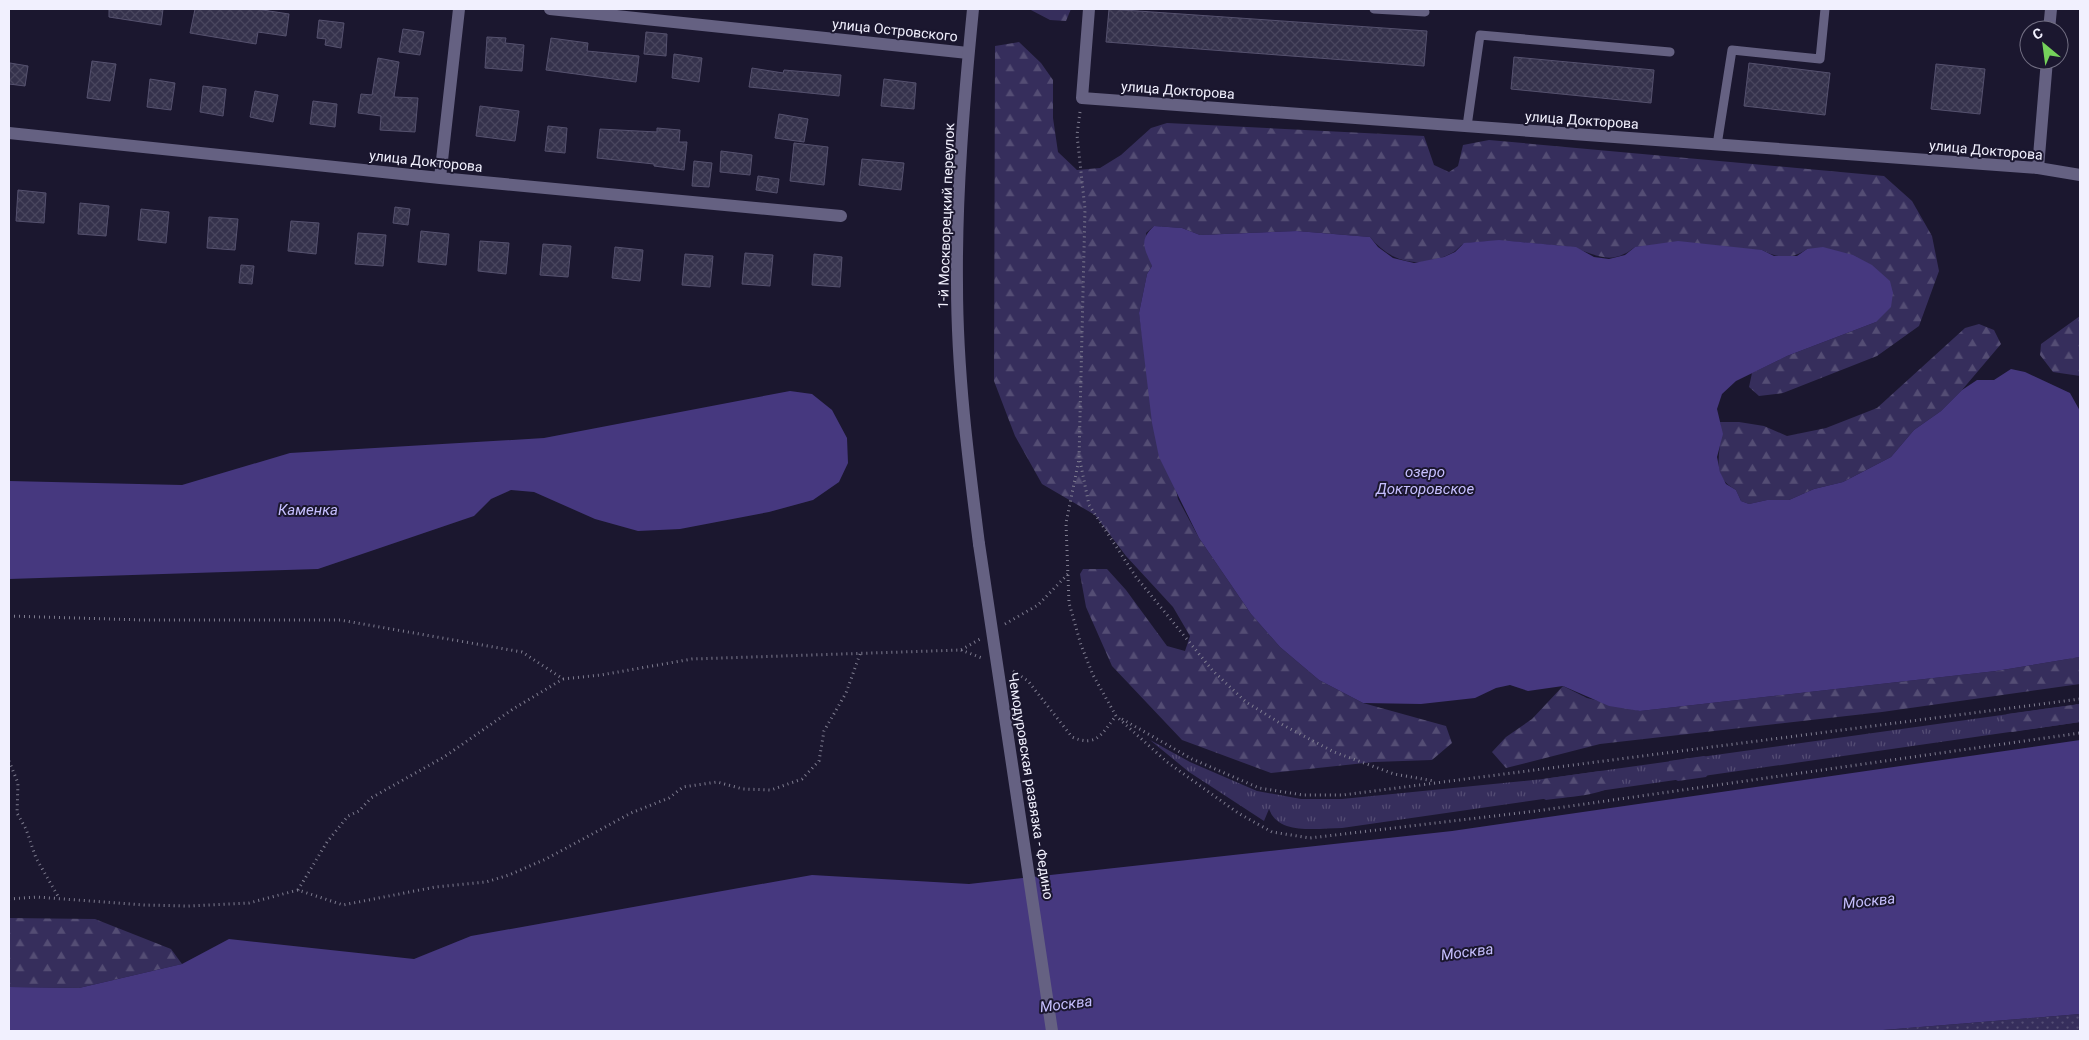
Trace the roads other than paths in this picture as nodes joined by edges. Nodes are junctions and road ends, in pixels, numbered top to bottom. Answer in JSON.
{"nodes":[{"id":1,"x":459,"y":9,"type":"edge"},
{"id":2,"x":550,"y":9,"type":"edge"},
{"id":3,"x":972,"y":9,"type":"edge"},
{"id":4,"x":1089,"y":9,"type":"edge"},
{"id":5,"x":1374,"y":9,"type":"edge"},
{"id":6,"x":1825,"y":9,"type":"edge"},
{"id":7,"x":1425,"y":12,"type":"dead end"},
{"id":8,"x":968,"y":52,"type":"junction"},
{"id":9,"x":1670,"y":52,"type":"dead end"},
{"id":10,"x":2046,"y":70,"type":"edge"},
{"id":11,"x":1467,"y":126,"type":"junction"},
{"id":12,"x":9,"y":133,"type":"edge"},
{"id":13,"x":1717,"y":145,"type":"junction"},
{"id":14,"x":2038,"y":168,"type":"junction"},
{"id":15,"x":2080,"y":175,"type":"edge"},
{"id":16,"x":440,"y":178,"type":"junction"},
{"id":17,"x":841,"y":216,"type":"dead end"},
{"id":18,"x":979,"y":544,"type":"joint"},
{"id":19,"x":1052,"y":1031,"type":"edge"}],
"edges":[{"from":1,"to":16,"type":"street"},
{"from":2,"to":8,"type":"street","name":"улица Островского"},
{"from":3,"to":8,"type":"street","name":"1-й Москворецкий переулок"},
{"from":4,"to":11,"type":"street","name":"улица Докторова"},
{"from":5,"to":7,"type":"lane"},
{"from":6,"to":13,"type":"lane"},
{"from":8,"to":18,"type":"street","name":"1-й Москворецкий переулок"},
{"from":9,"to":11,"type":"lane"},
{"from":10,"to":14,"type":"street"},
{"from":11,"to":13,"type":"street","name":"улица Докторова"},
{"from":12,"to":16,"type":"street","name":"улица Докторова"},
{"from":13,"to":14,"type":"street","name":"улица Докторова"},
{"from":14,"to":15,"type":"street","name":"улица Докторова"},
{"from":16,"to":17,"type":"street","name":"улица Докторова"},
{"from":18,"to":19,"type":"street","name":"Чемодуровская развязка - Федино","bridge":true}]}
